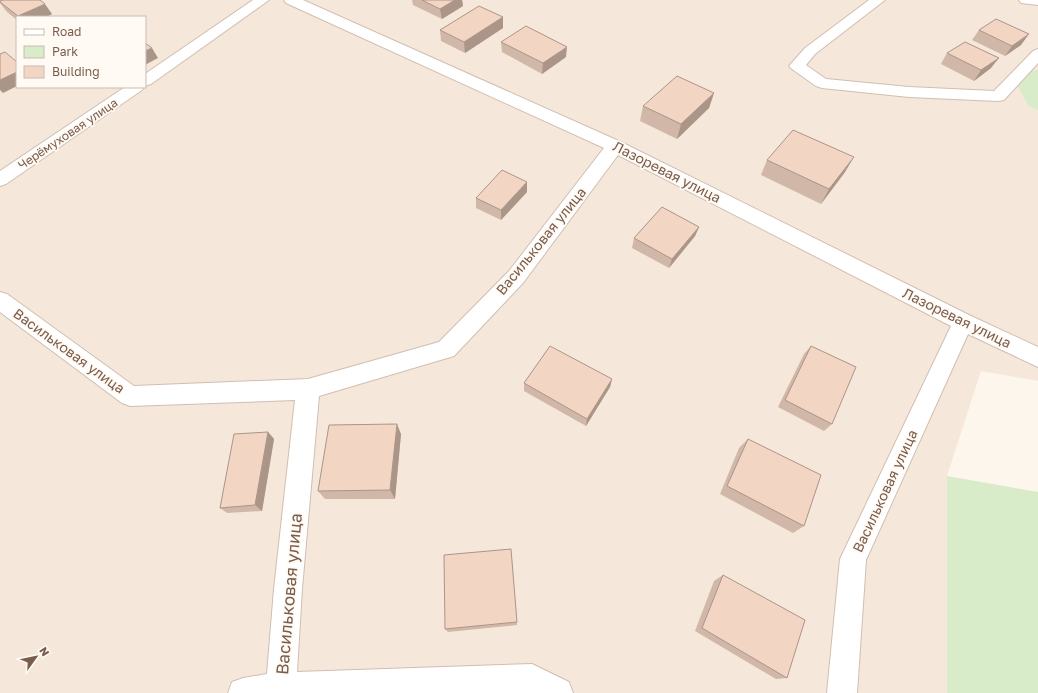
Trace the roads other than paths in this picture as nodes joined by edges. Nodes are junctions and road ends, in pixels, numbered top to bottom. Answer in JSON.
{"nodes":[{"id":1,"x":262,"y":0,"type":"edge"},
{"id":2,"x":291,"y":0,"type":"edge"},
{"id":3,"x":878,"y":0,"type":"edge"},
{"id":4,"x":1026,"y":0,"type":"edge"},
{"id":5,"x":1038,"y":1,"type":"edge"},
{"id":6,"x":1038,"y":54,"type":"edge"},
{"id":7,"x":146,"y":80,"type":"edge"},
{"id":8,"x":135,"y":88,"type":"edge"},
{"id":9,"x":616,"y":146,"type":"junction"},
{"id":10,"x":0,"y":180,"type":"edge"},
{"id":11,"x":0,"y":300,"type":"edge"},
{"id":12,"x":963,"y":322,"type":"junction"},
{"id":13,"x":1038,"y":357,"type":"edge"},
{"id":14,"x":308,"y":389,"type":"junction"},
{"id":15,"x":281,"y":687,"type":"junction"},
{"id":16,"x":243,"y":693,"type":"edge"},
{"id":17,"x":558,"y":693,"type":"edge"},
{"id":18,"x":842,"y":693,"type":"edge"}],
"edges":[{"from":1,"to":7,"type":"street"},
{"from":2,"to":9,"type":"street","name":"Лазоревая улица"},
{"from":3,"to":6,"type":"street"},
{"from":4,"to":5,"type":"street"},
{"from":8,"to":10,"type":"street","name":"Черёмуховая улица"},
{"from":9,"to":12,"type":"street","name":"Лазоревая улица"},
{"from":9,"to":14,"type":"street","name":"Васильковая улица"},
{"from":11,"to":14,"type":"street","name":"Васильковая улица"},
{"from":12,"to":13,"type":"street","name":"Лазоревая улица"},
{"from":12,"to":18,"type":"street","name":"Васильковая улица"},
{"from":14,"to":15,"type":"street","name":"Васильковая улица"},
{"from":15,"to":16,"type":"street"},
{"from":15,"to":17,"type":"street","name":"Васильковая улица"}]}
